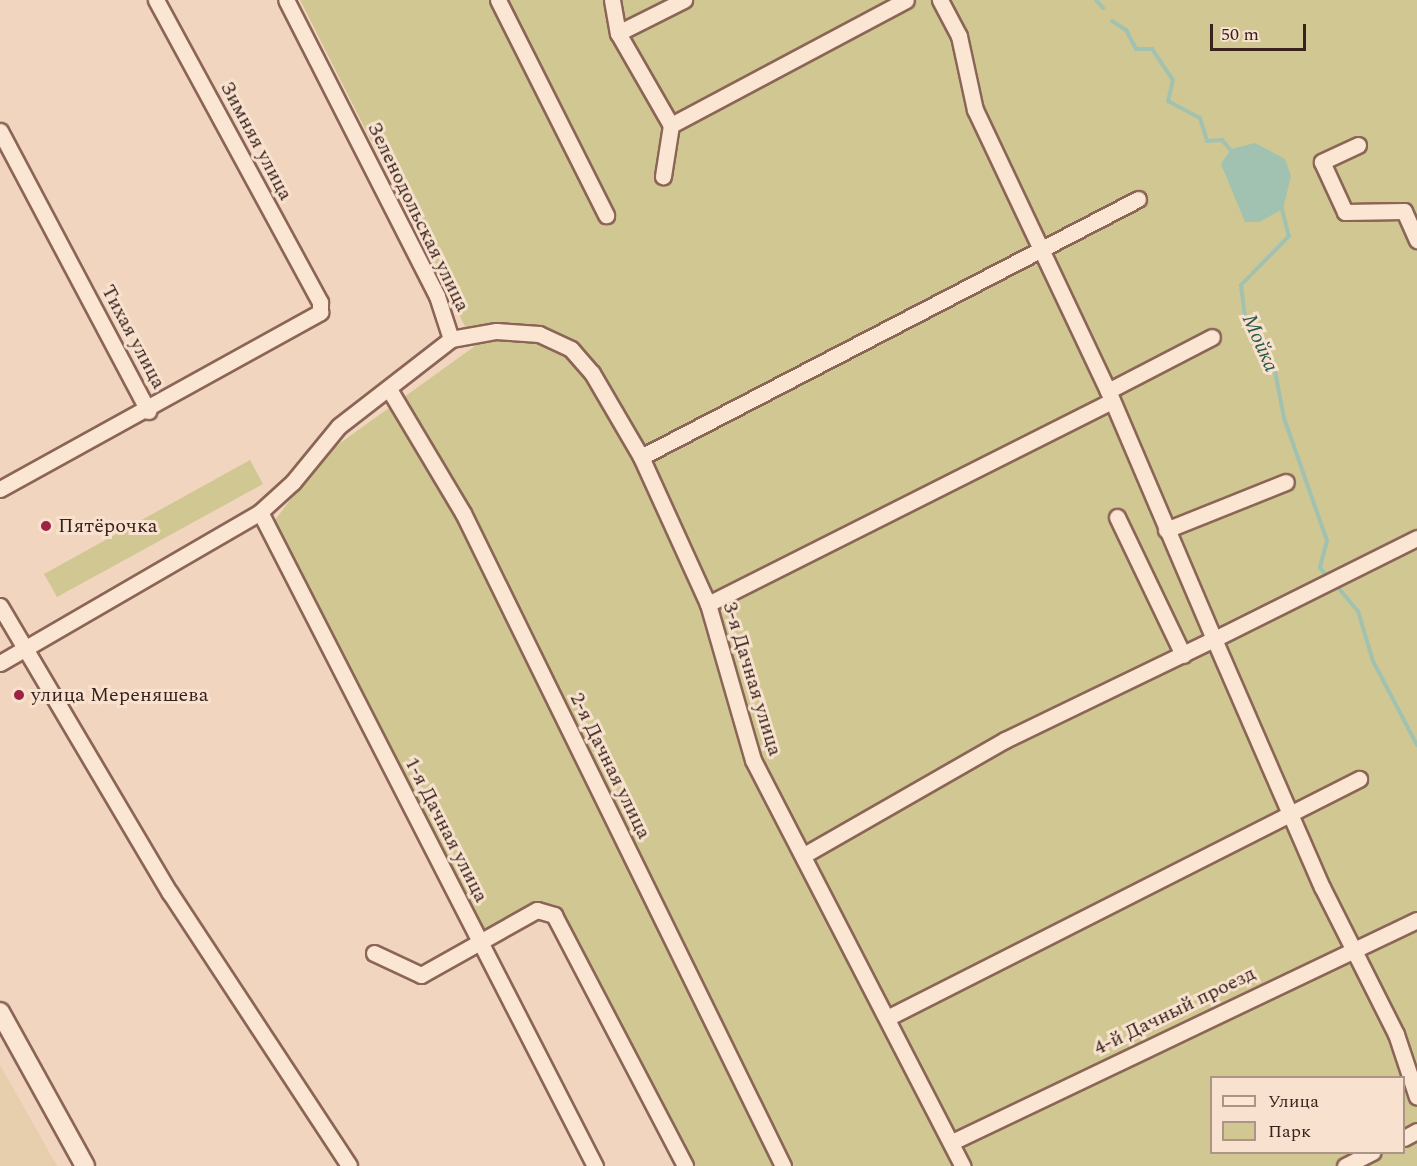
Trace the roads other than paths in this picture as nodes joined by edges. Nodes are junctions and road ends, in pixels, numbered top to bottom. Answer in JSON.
{"nodes":[{"id":1,"x":156,"y":0,"type":"edge"},
{"id":2,"x":286,"y":0,"type":"edge"},
{"id":3,"x":498,"y":0,"type":"edge"},
{"id":4,"x":612,"y":0,"type":"edge"},
{"id":5,"x":684,"y":0,"type":"edge"},
{"id":6,"x":906,"y":0,"type":"edge"},
{"id":7,"x":940,"y":0,"type":"edge"},
{"id":8,"x":618,"y":33,"type":"junction"},
{"id":9,"x":670,"y":125,"type":"junction"},
{"id":10,"x":0,"y":131,"type":"edge"},
{"id":11,"x":1358,"y":145,"type":"dead end"},
{"id":12,"x":663,"y":176,"type":"dead end"},
{"id":13,"x":1138,"y":199,"type":"dead end"},
{"id":14,"x":606,"y":215,"type":"dead end"},
{"id":15,"x":1417,"y":240,"type":"edge"},
{"id":16,"x":1040,"y":249,"type":"junction"},
{"id":17,"x":320,"y":302,"type":"joint"},
{"id":18,"x":1212,"y":337,"type":"dead end"},
{"id":19,"x":452,"y":339,"type":"junction"},
{"id":20,"x":389,"y":389,"type":"junction"},
{"id":21,"x":1109,"y":396,"type":"junction"},
{"id":22,"x":148,"y":411,"type":"junction"},
{"id":23,"x":640,"y":457,"type":"junction"},
{"id":24,"x":1286,"y":482,"type":"dead end"},
{"id":25,"x":0,"y":489,"type":"edge"},
{"id":26,"x":260,"y":512,"type":"junction"},
{"id":27,"x":1117,"y":517,"type":"dead end"},
{"id":28,"x":1166,"y":530,"type":"junction"},
{"id":29,"x":1417,"y":538,"type":"edge"},
{"id":30,"x":708,"y":604,"type":"junction"},
{"id":31,"x":0,"y":606,"type":"edge"},
{"id":32,"x":1214,"y":639,"type":"junction"},
{"id":33,"x":25,"y":650,"type":"junction"},
{"id":34,"x":1182,"y":655,"type":"junction"},
{"id":35,"x":0,"y":663,"type":"edge"},
{"id":36,"x":1359,"y":779,"type":"dead end"},
{"id":37,"x":1289,"y":814,"type":"junction"},
{"id":38,"x":804,"y":855,"type":"junction"},
{"id":39,"x":1417,"y":920,"type":"edge"},
{"id":40,"x":479,"y":942,"type":"junction"},
{"id":41,"x":1353,"y":949,"type":"junction"},
{"id":42,"x":374,"y":953,"type":"dead end"},
{"id":43,"x":0,"y":1012,"type":"edge"},
{"id":44,"x":889,"y":1017,"type":"junction"},
{"id":45,"x":1417,"y":1097,"type":"edge"},
{"id":46,"x":952,"y":1142,"type":"junction"},
{"id":47,"x":1369,"y":1154,"type":"edge"},
{"id":48,"x":85,"y":1166,"type":"edge"},
{"id":49,"x":349,"y":1166,"type":"edge"},
{"id":50,"x":596,"y":1166,"type":"edge"},
{"id":51,"x":685,"y":1166,"type":"edge"},
{"id":52,"x":783,"y":1166,"type":"edge"},
{"id":53,"x":963,"y":1166,"type":"edge"},
{"id":54,"x":1345,"y":1166,"type":"edge"}],
"edges":[{"from":1,"to":17,"type":"street","name":"Зимняя улица"},
{"from":2,"to":19,"type":"street","name":"Зеленодольская улица"},
{"from":3,"to":14,"type":"street"},
{"from":4,"to":8,"type":"street"},
{"from":5,"to":8,"type":"street"},
{"from":6,"to":9,"type":"street"},
{"from":7,"to":16,"type":"street"},
{"from":8,"to":9,"type":"street"},
{"from":9,"to":12,"type":"street"},
{"from":10,"to":22,"type":"street","name":"Тихая улица"},
{"from":11,"to":15,"type":"street"},
{"from":13,"to":16,"type":"street"},
{"from":16,"to":21,"type":"street"},
{"from":16,"to":23,"type":"street"},
{"from":17,"to":22,"type":"street","name":"Тихая улица"},
{"from":18,"to":21,"type":"street"},
{"from":19,"to":20,"type":"street","name":"Зеленодольская улица"},
{"from":19,"to":23,"type":"street","name":"3-я Дачная улица"},
{"from":20,"to":26,"type":"street","name":"Зеленодольская улица"},
{"from":20,"to":52,"type":"street","name":"2-я Дачная улица"},
{"from":21,"to":28,"type":"street"},
{"from":21,"to":30,"type":"street"},
{"from":22,"to":25,"type":"street"},
{"from":23,"to":30,"type":"street","name":"3-я Дачная улица"},
{"from":24,"to":28,"type":"street"},
{"from":26,"to":33,"type":"street","name":"Зеленодольская улица"},
{"from":26,"to":40,"type":"street","name":"1-я Дачная улица"},
{"from":27,"to":34,"type":"street"},
{"from":28,"to":32,"type":"street"},
{"from":29,"to":32,"type":"street"},
{"from":30,"to":38,"type":"street","name":"3-я Дачная улица"},
{"from":31,"to":33,"type":"street"},
{"from":32,"to":34,"type":"street"},
{"from":32,"to":37,"type":"street"},
{"from":33,"to":35,"type":"street","name":"Зеленодольская улица"},
{"from":33,"to":49,"type":"street"},
{"from":34,"to":38,"type":"street"},
{"from":36,"to":37,"type":"street"},
{"from":37,"to":41,"type":"street"},
{"from":37,"to":44,"type":"street"},
{"from":38,"to":44,"type":"street","name":"3-я Дачная улица"},
{"from":39,"to":41,"type":"street","name":"4-й Дачный проезд"},
{"from":40,"to":42,"type":"street"},
{"from":40,"to":50,"type":"street","name":"1-я Дачная улица"},
{"from":40,"to":51,"type":"street"},
{"from":41,"to":45,"type":"street"},
{"from":41,"to":46,"type":"street","name":"4-й Дачный проезд"},
{"from":43,"to":48,"type":"street"},
{"from":44,"to":46,"type":"street","name":"3-я Дачная улица"},
{"from":46,"to":53,"type":"street","name":"3-я Дачная улица"},
{"from":47,"to":54,"type":"street"}]}
